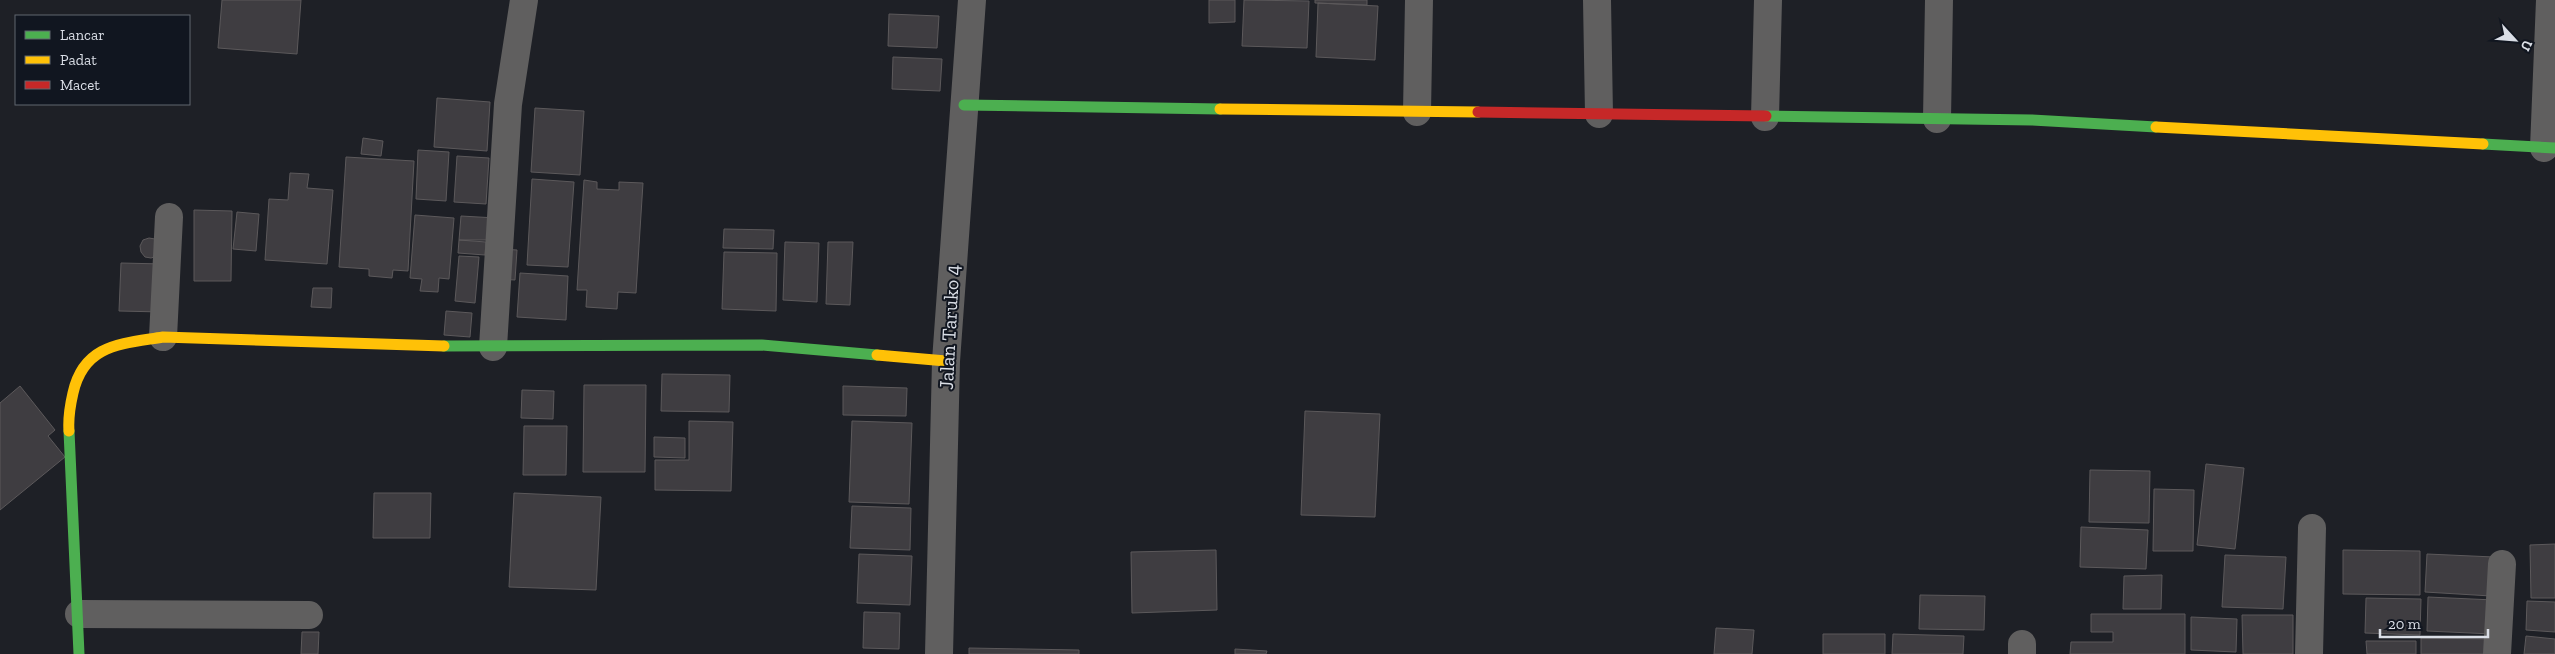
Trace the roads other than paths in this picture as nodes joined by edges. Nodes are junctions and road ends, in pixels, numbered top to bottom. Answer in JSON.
{"nodes":[{"id":1,"x":524,"y":0,"type":"edge"},
{"id":2,"x":972,"y":0,"type":"edge"},
{"id":3,"x":1419,"y":0,"type":"edge"},
{"id":4,"x":1597,"y":0,"type":"edge"},
{"id":5,"x":1768,"y":0,"type":"edge"},
{"id":6,"x":1940,"y":0,"type":"edge"},
{"id":7,"x":2550,"y":0,"type":"edge"},
{"id":8,"x":964,"y":106,"type":"junction"},
{"id":9,"x":1417,"y":112,"type":"junction"},
{"id":10,"x":1599,"y":114,"type":"junction"},
{"id":11,"x":1765,"y":117,"type":"junction"},
{"id":12,"x":1937,"y":119,"type":"junction"},
{"id":13,"x":2550,"y":148,"type":"edge"},
{"id":14,"x":169,"y":217,"type":"dead end"},
{"id":15,"x":163,"y":337,"type":"junction"},
{"id":16,"x":493,"y":347,"type":"junction"},
{"id":17,"x":946,"y":361,"type":"junction"},
{"id":18,"x":2312,"y":528,"type":"dead end"},
{"id":19,"x":2502,"y":564,"type":"dead end"},
{"id":20,"x":79,"y":614,"type":"junction"},
{"id":21,"x":309,"y":615,"type":"dead end"},
{"id":22,"x":79,"y":654,"type":"edge"},
{"id":23,"x":939,"y":654,"type":"edge"},
{"id":24,"x":2309,"y":654,"type":"edge"},
{"id":25,"x":2497,"y":654,"type":"edge"}],
"edges":[{"from":1,"to":16,"type":"street"},
{"from":2,"to":8,"type":"street","name":"Jalan Taruko 4"},
{"from":3,"to":9,"type":"street"},
{"from":4,"to":10,"type":"street"},
{"from":5,"to":11,"type":"street"},
{"from":6,"to":12,"type":"street"},
{"from":7,"to":13,"type":"street"},
{"from":8,"to":9,"type":"street"},
{"from":8,"to":17,"type":"street","name":"Jalan Taruko 4"},
{"from":9,"to":10,"type":"street"},
{"from":10,"to":11,"type":"street"},
{"from":11,"to":12,"type":"street"},
{"from":12,"to":13,"type":"street"},
{"from":14,"to":15,"type":"street"},
{"from":15,"to":16,"type":"street"},
{"from":15,"to":20,"type":"street"},
{"from":16,"to":17,"type":"street"},
{"from":17,"to":23,"type":"street","name":"Jalan Taruko 4"},
{"from":18,"to":24,"type":"street"},
{"from":19,"to":25,"type":"street"},
{"from":20,"to":21,"type":"street"},
{"from":20,"to":22,"type":"street"}]}
